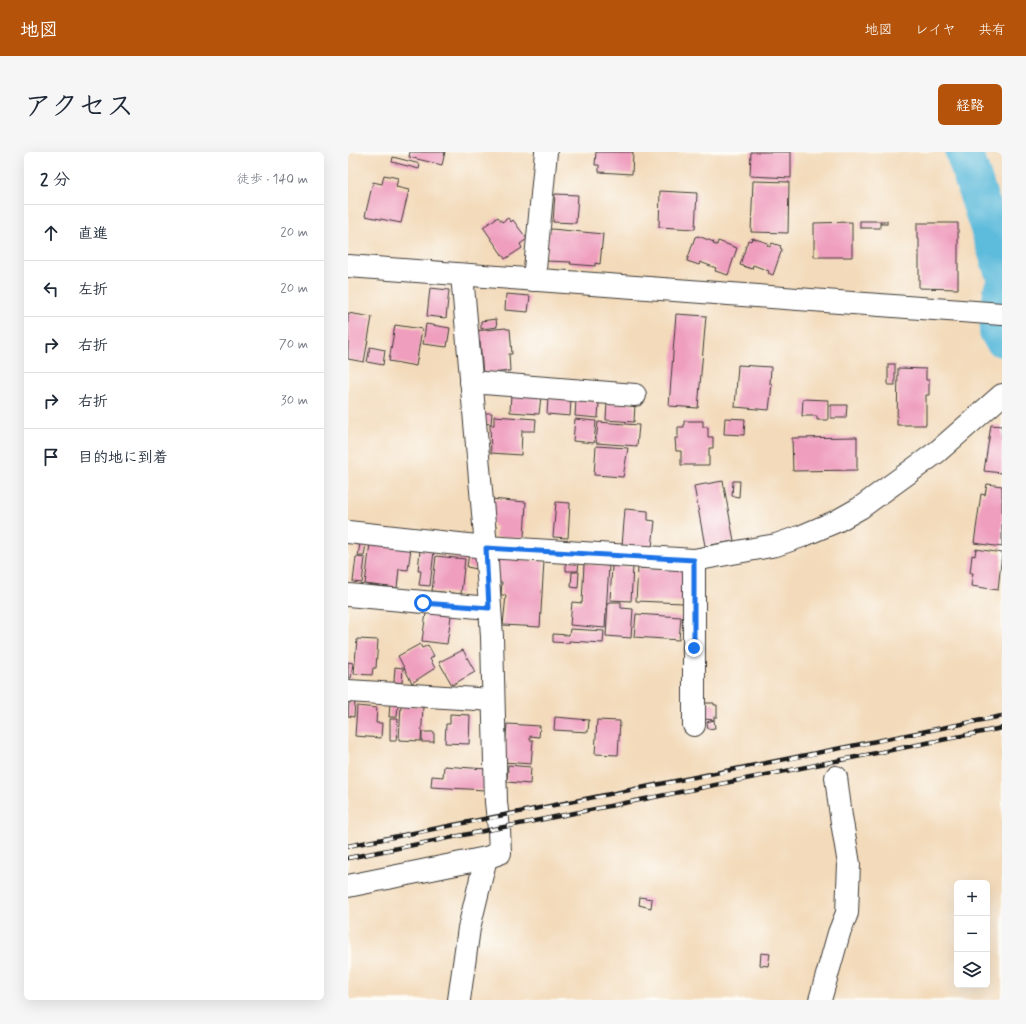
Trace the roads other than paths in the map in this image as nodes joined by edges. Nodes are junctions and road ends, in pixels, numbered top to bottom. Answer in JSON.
{"nodes":[{"id":1,"x":546,"y":152,"type":"edge"},
{"id":2,"x":348,"y":266,"type":"edge"},
{"id":3,"x":462,"y":275,"type":"junction"},
{"id":4,"x":534,"y":280,"type":"junction"},
{"id":5,"x":995,"y":314,"type":"edge"},
{"id":6,"x":471,"y":382,"type":"junction"},
{"id":7,"x":635,"y":395,"type":"dead end"},
{"id":8,"x":1002,"y":395,"type":"edge"},
{"id":9,"x":348,"y":532,"type":"edge"},
{"id":10,"x":486,"y":548,"type":"junction"},
{"id":11,"x":694,"y":560,"type":"junction"},
{"id":12,"x":348,"y":595,"type":"edge"},
{"id":13,"x":489,"y":608,"type":"junction"},
{"id":14,"x":348,"y":691,"type":"edge"},
{"id":15,"x":494,"y":700,"type":"junction"},
{"id":16,"x":694,"y":725,"type":"dead end"},
{"id":17,"x":836,"y":777,"type":"dead end"},
{"id":18,"x":486,"y":858,"type":"junction"},
{"id":19,"x":348,"y":886,"type":"edge"},
{"id":20,"x":459,"y":1000,"type":"edge"},
{"id":21,"x":820,"y":1000,"type":"edge"}],
"edges":[{"from":1,"to":4,"type":"street"},
{"from":2,"to":3,"type":"street"},
{"from":3,"to":4,"type":"street"},
{"from":3,"to":6,"type":"street"},
{"from":4,"to":5,"type":"street"},
{"from":6,"to":7,"type":"street"},
{"from":6,"to":10,"type":"street"},
{"from":8,"to":11,"type":"street"},
{"from":9,"to":10,"type":"street"},
{"from":10,"to":11,"type":"street"},
{"from":10,"to":13,"type":"street"},
{"from":11,"to":16,"type":"street"},
{"from":12,"to":13,"type":"street"},
{"from":13,"to":15,"type":"street"},
{"from":14,"to":15,"type":"street"},
{"from":15,"to":18,"type":"street"},
{"from":17,"to":21,"type":"street"},
{"from":18,"to":19,"type":"street"},
{"from":18,"to":20,"type":"street"}]}
